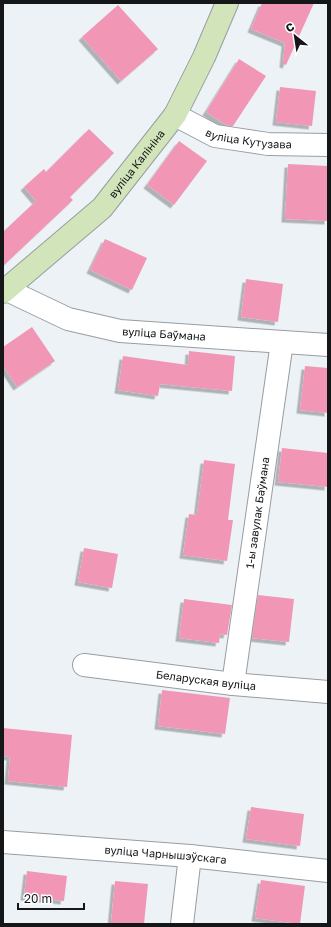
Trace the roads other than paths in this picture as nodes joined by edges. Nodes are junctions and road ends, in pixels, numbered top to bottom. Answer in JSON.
{"nodes":[{"id":1,"x":227,"y":3,"type":"edge"},
{"id":2,"x":175,"y":115,"type":"junction"},
{"id":3,"x":328,"y":145,"type":"edge"},
{"id":4,"x":5,"y":291,"type":"edge"},
{"id":5,"x":282,"y":342,"type":"junction"},
{"id":6,"x":328,"y":345,"type":"edge"},
{"id":7,"x":84,"y":665,"type":"dead end"},
{"id":8,"x":233,"y":684,"type":"junction"},
{"id":9,"x":328,"y":692,"type":"edge"},
{"id":10,"x":3,"y":842,"type":"edge"},
{"id":11,"x":190,"y":856,"type":"junction"},
{"id":12,"x":328,"y":871,"type":"edge"},
{"id":13,"x":182,"y":924,"type":"edge"}],
"edges":[{"from":1,"to":2,"type":"main road","name":"вуліца Калініна"},
{"from":2,"to":3,"type":"street","name":"вуліца Кутузава"},
{"from":2,"to":4,"type":"main road","name":"вуліца Калініна"},
{"from":4,"to":5,"type":"street","name":"вуліца Баўмана"},
{"from":5,"to":6,"type":"street","name":"вуліца Баўмана"},
{"from":5,"to":8,"type":"street","name":"1-ы завулак Баўмана"},
{"from":7,"to":8,"type":"street","name":"Беларуская вуліца"},
{"from":8,"to":9,"type":"street","name":"Беларуская вуліца"},
{"from":10,"to":11,"type":"street","name":"вуліца Чарнышэўскага"},
{"from":11,"to":12,"type":"street","name":"вуліца Чарнышэўскага"},
{"from":11,"to":13,"type":"street"}]}
